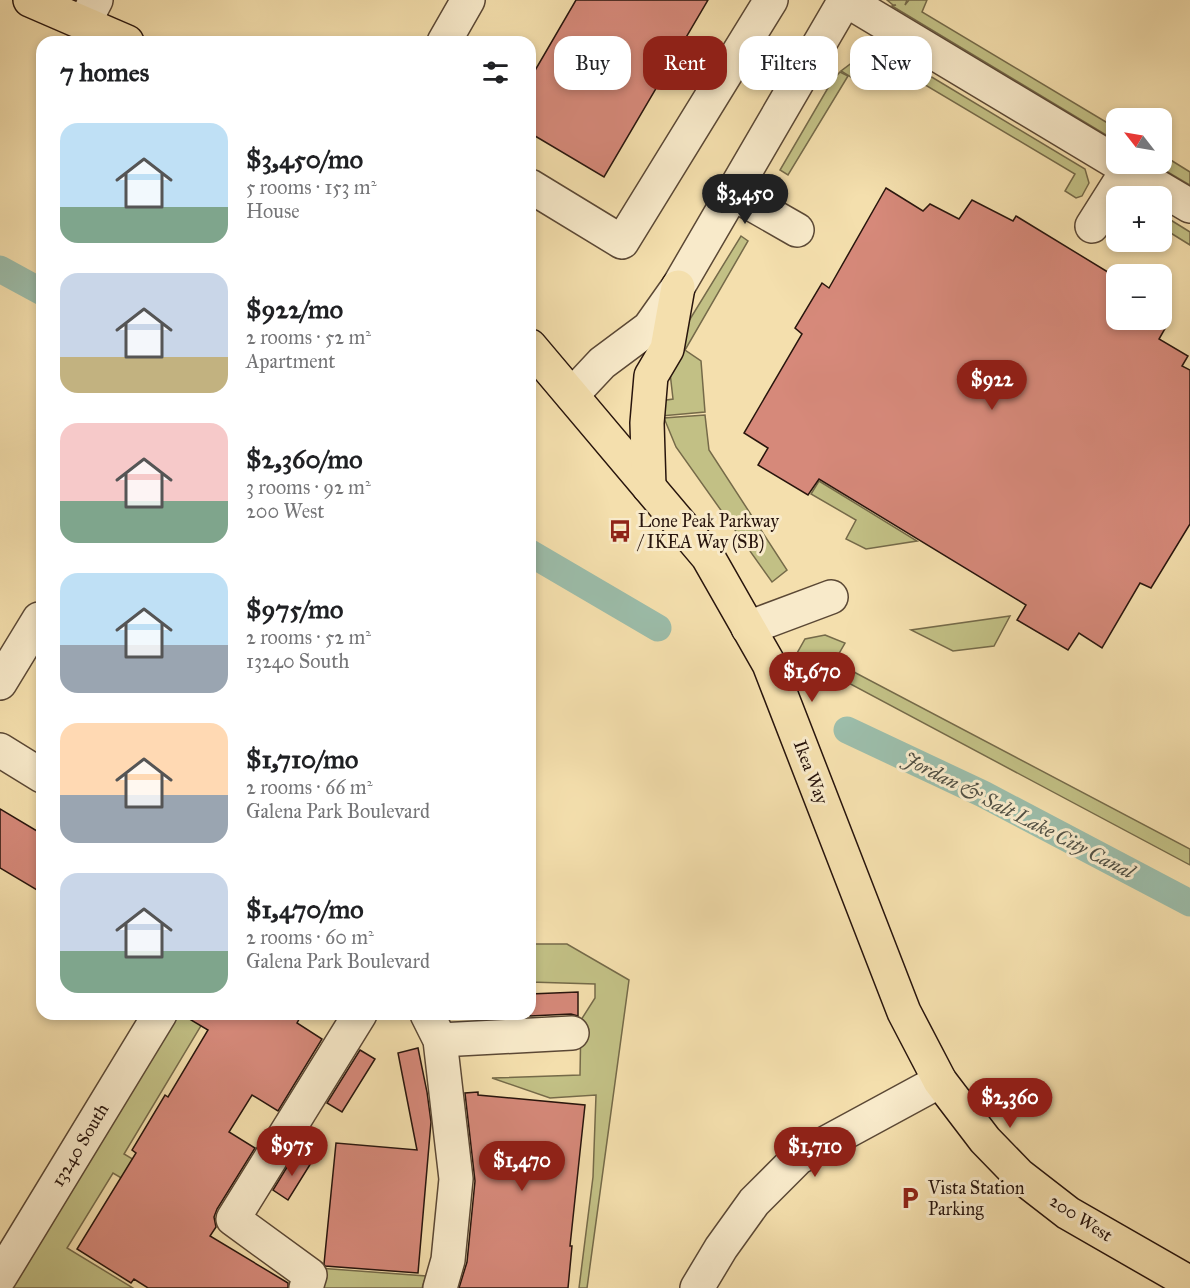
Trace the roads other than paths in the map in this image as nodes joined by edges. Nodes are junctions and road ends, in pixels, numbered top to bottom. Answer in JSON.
{"nodes":[{"id":1,"x":30,"y":0,"type":"edge"},
{"id":2,"x":468,"y":0,"type":"edge"},
{"id":3,"x":771,"y":0,"type":"edge"},
{"id":4,"x":846,"y":0,"type":"edge"},
{"id":5,"x":90,"y":12,"type":"edge"},
{"id":6,"x":120,"y":36,"type":"edge"},
{"id":7,"x":447,"y":36,"type":"edge"},
{"id":8,"x":1106,"y":156,"type":"edge"},
{"id":9,"x":1117,"y":174,"type":"edge"},
{"id":10,"x":1136,"y":174,"type":"edge"},
{"id":11,"x":536,"y":190,"type":"edge"},
{"id":12,"x":734,"y":194,"type":"junction"},
{"id":13,"x":1190,"y":206,"type":"edge"},
{"id":14,"x":1092,"y":226,"type":"dead end"},
{"id":15,"x":797,"y":230,"type":"dead end"},
{"id":16,"x":678,"y":286,"type":"junction"},
{"id":17,"x":536,"y":353,"type":"edge"},
{"id":18,"x":572,"y":395,"type":"junction"},
{"id":19,"x":649,"y":487,"type":"junction"},
{"id":20,"x":831,"y":597,"type":"dead end"},
{"id":21,"x":36,"y":623,"type":"edge"},
{"id":22,"x":748,"y":628,"type":"junction"},
{"id":23,"x":0,"y":683,"type":"edge"},
{"id":24,"x":0,"y":750,"type":"edge"},
{"id":25,"x":36,"y":772,"type":"edge"},
{"id":26,"x":156,"y":1020,"type":"edge"},
{"id":27,"x":356,"y":1020,"type":"edge"},
{"id":28,"x":433,"y":1027,"type":"edge"},
{"id":29,"x":572,"y":1033,"type":"dead end"},
{"id":30,"x":940,"y":1080,"type":"junction"},
{"id":31,"x":0,"y":1277,"type":"edge"},
{"id":32,"x":1190,"y":1283,"type":"edge"},
{"id":33,"x":306,"y":1288,"type":"edge"},
{"id":34,"x":440,"y":1288,"type":"edge"},
{"id":35,"x":697,"y":1288,"type":"edge"}],
"edges":[{"from":1,"to":5,"type":"main road"},
{"from":2,"to":7,"type":"street"},
{"from":3,"to":11,"type":"street"},
{"from":4,"to":8,"type":"street"},
{"from":4,"to":12,"type":"street"},
{"from":5,"to":6,"type":"main road"},
{"from":9,"to":14,"type":"street"},
{"from":10,"to":13,"type":"street"},
{"from":12,"to":15,"type":"street"},
{"from":12,"to":16,"type":"street"},
{"from":16,"to":18,"type":"street"},
{"from":16,"to":19,"type":"main road"},
{"from":17,"to":18,"type":"main road","name":"Ikea Way"},
{"from":18,"to":19,"type":"main road","name":"Ikea Way"},
{"from":19,"to":22,"type":"main road","name":"Ikea Way"},
{"from":20,"to":22,"type":"street"},
{"from":21,"to":23,"type":"street"},
{"from":22,"to":30,"type":"main road","name":"Ikea Way"},
{"from":24,"to":25,"type":"street"},
{"from":26,"to":31,"type":"street","name":"13240 South"},
{"from":27,"to":33,"type":"street"},
{"from":28,"to":29,"type":"street"},
{"from":28,"to":34,"type":"street"},
{"from":30,"to":32,"type":"main road","name":"200 West"},
{"from":30,"to":35,"type":"street"}]}
